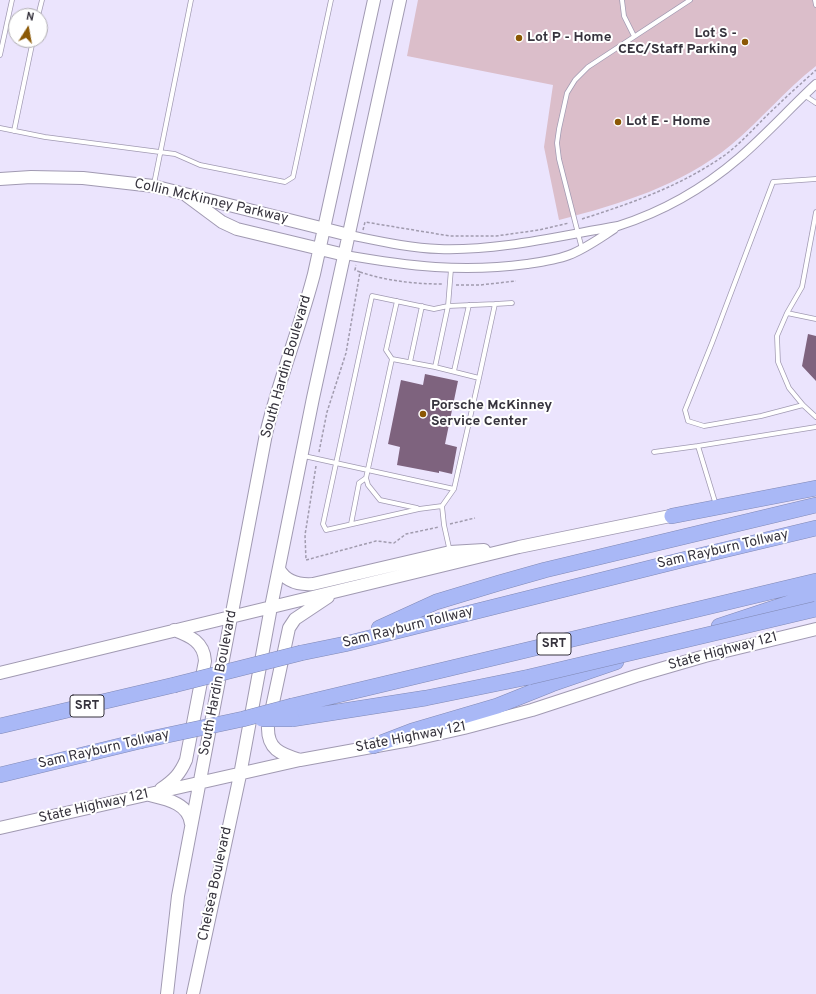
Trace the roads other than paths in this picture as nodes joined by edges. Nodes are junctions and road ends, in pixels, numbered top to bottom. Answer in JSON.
{"nodes":[{"id":1,"x":12,"y":0,"type":"edge"},
{"id":2,"x":191,"y":0,"type":"edge"},
{"id":3,"x":332,"y":0,"type":"edge"},
{"id":4,"x":374,"y":0,"type":"edge"},
{"id":5,"x":400,"y":0,"type":"edge"},
{"id":6,"x":622,"y":0,"type":"edge"},
{"id":7,"x":690,"y":0,"type":"edge"},
{"id":8,"x":815,"y":0,"type":"edge"},
{"id":9,"x":816,"y":5,"type":"edge"},
{"id":10,"x":634,"y":36,"type":"junction"},
{"id":11,"x":31,"y":48,"type":"edge"},
{"id":12,"x":0,"y":55,"type":"edge"},
{"id":13,"x":816,"y":84,"type":"edge"},
{"id":14,"x":804,"y":95,"type":"junction"},
{"id":15,"x":816,"y":103,"type":"edge"},
{"id":16,"x":0,"y":128,"type":"edge"},
{"id":17,"x":14,"y":131,"type":"junction"},
{"id":18,"x":160,"y":152,"type":"junction"},
{"id":19,"x":816,"y":178,"type":"edge"},
{"id":20,"x":0,"y":179,"type":"edge"},
{"id":21,"x":153,"y":186,"type":"junction"},
{"id":22,"x":183,"y":193,"type":"junction"},
{"id":23,"x":816,"y":212,"type":"edge"},
{"id":24,"x":618,"y":226,"type":"junction"},
{"id":25,"x":324,"y":229,"type":"junction"},
{"id":26,"x":578,"y":233,"type":"junction"},
{"id":27,"x":349,"y":235,"type":"junction"},
{"id":28,"x":320,"y":249,"type":"junction"},
{"id":29,"x":582,"y":249,"type":"junction"},
{"id":30,"x":344,"y":255,"type":"junction"},
{"id":31,"x":450,"y":269,"type":"junction"},
{"id":32,"x":398,"y":301,"type":"junction"},
{"id":33,"x":512,"y":303,"type":"dead end"},
{"id":34,"x":495,"y":304,"type":"junction"},
{"id":35,"x":468,"y":305,"type":"junction"},
{"id":36,"x":422,"y":306,"type":"junction"},
{"id":37,"x":448,"y":306,"type":"junction"},
{"id":38,"x":787,"y":313,"type":"junction"},
{"id":39,"x":816,"y":319,"type":"edge"},
{"id":40,"x":392,"y":359,"type":"junction"},
{"id":41,"x":410,"y":362,"type":"junction"},
{"id":42,"x":435,"y":367,"type":"junction"},
{"id":43,"x":454,"y":371,"type":"junction"},
{"id":44,"x":479,"y":378,"type":"junction"},
{"id":45,"x":803,"y":405,"type":"junction"},
{"id":46,"x":816,"y":417,"type":"edge"},
{"id":47,"x":816,"y":427,"type":"edge"},
{"id":48,"x":698,"y":446,"type":"junction"},
{"id":49,"x":654,"y":452,"type":"dead end"},
{"id":50,"x":301,"y":455,"type":"junction"},
{"id":51,"x":336,"y":462,"type":"junction"},
{"id":52,"x":368,"y":470,"type":"junction"},
{"id":53,"x":366,"y":478,"type":"junction"},
{"id":54,"x":816,"y":482,"type":"edge"},
{"id":55,"x":816,"y":488,"type":"edge"},
{"id":56,"x":454,"y":489,"type":"junction"},
{"id":57,"x":816,"y":505,"type":"edge"},
{"id":58,"x":442,"y":506,"type":"junction"},
{"id":59,"x":716,"y":506,"type":"junction"},
{"id":60,"x":419,"y":509,"type":"junction"},
{"id":61,"x":672,"y":516,"type":"junction"},
{"id":62,"x":351,"y":524,"type":"junction"},
{"id":63,"x":816,"y":528,"type":"edge"},
{"id":64,"x":519,"y":547,"type":"junction"},
{"id":65,"x":450,"y":552,"type":"junction"},
{"id":66,"x":279,"y":569,"type":"junction"},
{"id":67,"x":816,"y":581,"type":"edge"},
{"id":68,"x":336,"y":592,"type":"junction"},
{"id":69,"x":816,"y":594,"type":"edge"},
{"id":70,"x":271,"y":607,"type":"junction"},
{"id":71,"x":816,"y":609,"type":"edge"},
{"id":72,"x":231,"y":616,"type":"junction"},
{"id":73,"x":816,"y":629,"type":"edge"},
{"id":74,"x":174,"y":630,"type":"junction"},
{"id":75,"x":344,"y":644,"type":"junction"},
{"id":76,"x":0,"y":673,"type":"edge"},
{"id":77,"x":292,"y":712,"type":"junction"},
{"id":78,"x":0,"y":726,"type":"edge"},
{"id":79,"x":373,"y":746,"type":"junction"},
{"id":80,"x":300,"y":760,"type":"junction"},
{"id":81,"x":0,"y":775,"type":"edge"},
{"id":82,"x":240,"y":775,"type":"junction"},
{"id":83,"x":200,"y":783,"type":"junction"},
{"id":84,"x":159,"y":791,"type":"junction"},
{"id":85,"x":146,"y":795,"type":"junction"},
{"id":86,"x":0,"y":828,"type":"edge"},
{"id":87,"x":191,"y":828,"type":"junction"},
{"id":88,"x":167,"y":994,"type":"edge"},
{"id":89,"x":193,"y":994,"type":"edge"}],
"edges":[{"from":1,"to":12,"type":"lane"},
{"from":2,"to":18,"type":"lane"},
{"from":3,"to":18,"type":"lane"},
{"from":4,"to":25,"type":"main road","name":"South Hardin Boulevard"},
{"from":5,"to":27,"type":"main road","name":"South Hardin Boulevard"},
{"from":6,"to":10,"type":"lane"},
{"from":7,"to":10,"type":"lane"},
{"from":8,"to":9,"type":"lane"},
{"from":10,"to":26,"type":"lane"},
{"from":11,"to":17,"type":"lane"},
{"from":13,"to":14,"type":"street"},
{"from":14,"to":15,"type":"lane"},
{"from":14,"to":24,"type":"street"},
{"from":16,"to":17,"type":"lane"},
{"from":17,"to":18,"type":"lane"},
{"from":18,"to":21,"type":"lane"},
{"from":19,"to":45,"type":"lane"},
{"from":20,"to":21,"type":"main road","name":"Collin McKinney Parkway"},
{"from":21,"to":22,"type":"main road","name":"Collin McKinney Parkway"},
{"from":22,"to":25,"type":"main road","name":"Collin McKinney Parkway"},
{"from":22,"to":28,"type":"main road"},
{"from":23,"to":38,"type":"lane"},
{"from":24,"to":26,"type":"street"},
{"from":24,"to":29,"type":"street"},
{"from":25,"to":27,"type":"main road","name":"Collin McKinney Parkway"},
{"from":25,"to":28,"type":"main road","name":"South Hardin Boulevard"},
{"from":26,"to":27,"type":"street"},
{"from":26,"to":29,"type":"lane"},
{"from":27,"to":30,"type":"main road","name":"South Hardin Boulevard"},
{"from":28,"to":30,"type":"main road"},
{"from":28,"to":72,"type":"main road","name":"South Hardin Boulevard"},
{"from":29,"to":31,"type":"street"},
{"from":30,"to":31,"type":"street"},
{"from":30,"to":50,"type":"main road","name":"South Hardin Boulevard"},
{"from":31,"to":37,"type":"lane"},
{"from":32,"to":36,"type":"lane"},
{"from":32,"to":40,"type":"lane"},
{"from":32,"to":51,"type":"lane"},
{"from":33,"to":34,"type":"lane"},
{"from":34,"to":35,"type":"lane"},
{"from":34,"to":44,"type":"lane"},
{"from":35,"to":37,"type":"lane"},
{"from":35,"to":43,"type":"lane"},
{"from":36,"to":37,"type":"lane"},
{"from":36,"to":41,"type":"lane"},
{"from":37,"to":42,"type":"lane"},
{"from":38,"to":39,"type":"lane"},
{"from":38,"to":45,"type":"lane"},
{"from":40,"to":41,"type":"lane"},
{"from":40,"to":52,"type":"lane"},
{"from":41,"to":42,"type":"lane"},
{"from":42,"to":43,"type":"lane"},
{"from":43,"to":44,"type":"lane"},
{"from":44,"to":56,"type":"lane"},
{"from":45,"to":46,"type":"lane"},
{"from":47,"to":48,"type":"lane"},
{"from":48,"to":49,"type":"lane"},
{"from":48,"to":59,"type":"lane"},
{"from":50,"to":51,"type":"lane"},
{"from":50,"to":66,"type":"main road","name":"South Hardin Boulevard"},
{"from":51,"to":52,"type":"lane"},
{"from":51,"to":62,"type":"lane"},
{"from":52,"to":53,"type":"lane"},
{"from":52,"to":56,"type":"lane"},
{"from":53,"to":60,"type":"lane"},
{"from":53,"to":62,"type":"lane"},
{"from":54,"to":59,"type":"main road"},
{"from":55,"to":61,"type":"highway"},
{"from":56,"to":58,"type":"lane"},
{"from":57,"to":75,"type":"highway"},
{"from":58,"to":60,"type":"lane"},
{"from":58,"to":65,"type":"lane"},
{"from":59,"to":61,"type":"main road"},
{"from":60,"to":62,"type":"lane"},
{"from":61,"to":64,"type":"main road"},
{"from":63,"to":75,"type":"highway","name":"Sam Rayburn Tollway","number":"SRT"},
{"from":64,"to":65,"type":"main road"},
{"from":64,"to":68,"type":"main road"},
{"from":65,"to":66,"type":"main road"},
{"from":66,"to":70,"type":"main road","name":"South Hardin Boulevard"},
{"from":67,"to":77,"type":"highway","number":"SRT"},
{"from":68,"to":70,"type":"main road"},
{"from":68,"to":80,"type":"main road"},
{"from":69,"to":79,"type":"highway"},
{"from":70,"to":72,"type":"main road"},
{"from":70,"to":82,"type":"main road","name":"South Hardin Boulevard"},
{"from":71,"to":77,"type":"highway","bridge":true},
{"from":72,"to":74,"type":"main road"},
{"from":72,"to":83,"type":"main road","name":"South Hardin Boulevard"},
{"from":73,"to":79,"type":"main road","name":"State Highway 121"},
{"from":74,"to":76,"type":"main road"},
{"from":74,"to":84,"type":"main road"},
{"from":75,"to":78,"type":"highway","name":"Sam Rayburn Tollway","number":"SRT","bridge":true},
{"from":77,"to":81,"type":"highway","name":"Sam Rayburn Tollway","bridge":true},
{"from":79,"to":80,"type":"main road","name":"State Highway 121"},
{"from":80,"to":82,"type":"main road","name":"State Highway 121"},
{"from":82,"to":83,"type":"main road","name":"State Highway 121"},
{"from":82,"to":89,"type":"main road","name":"Chelsea Boulevard"},
{"from":83,"to":84,"type":"main road","name":"State Highway 121"},
{"from":83,"to":87,"type":"main road"},
{"from":84,"to":85,"type":"main road","name":"State Highway 121"},
{"from":85,"to":86,"type":"main road","name":"State Highway 121"},
{"from":85,"to":87,"type":"main road"},
{"from":87,"to":88,"type":"main road"}]}
